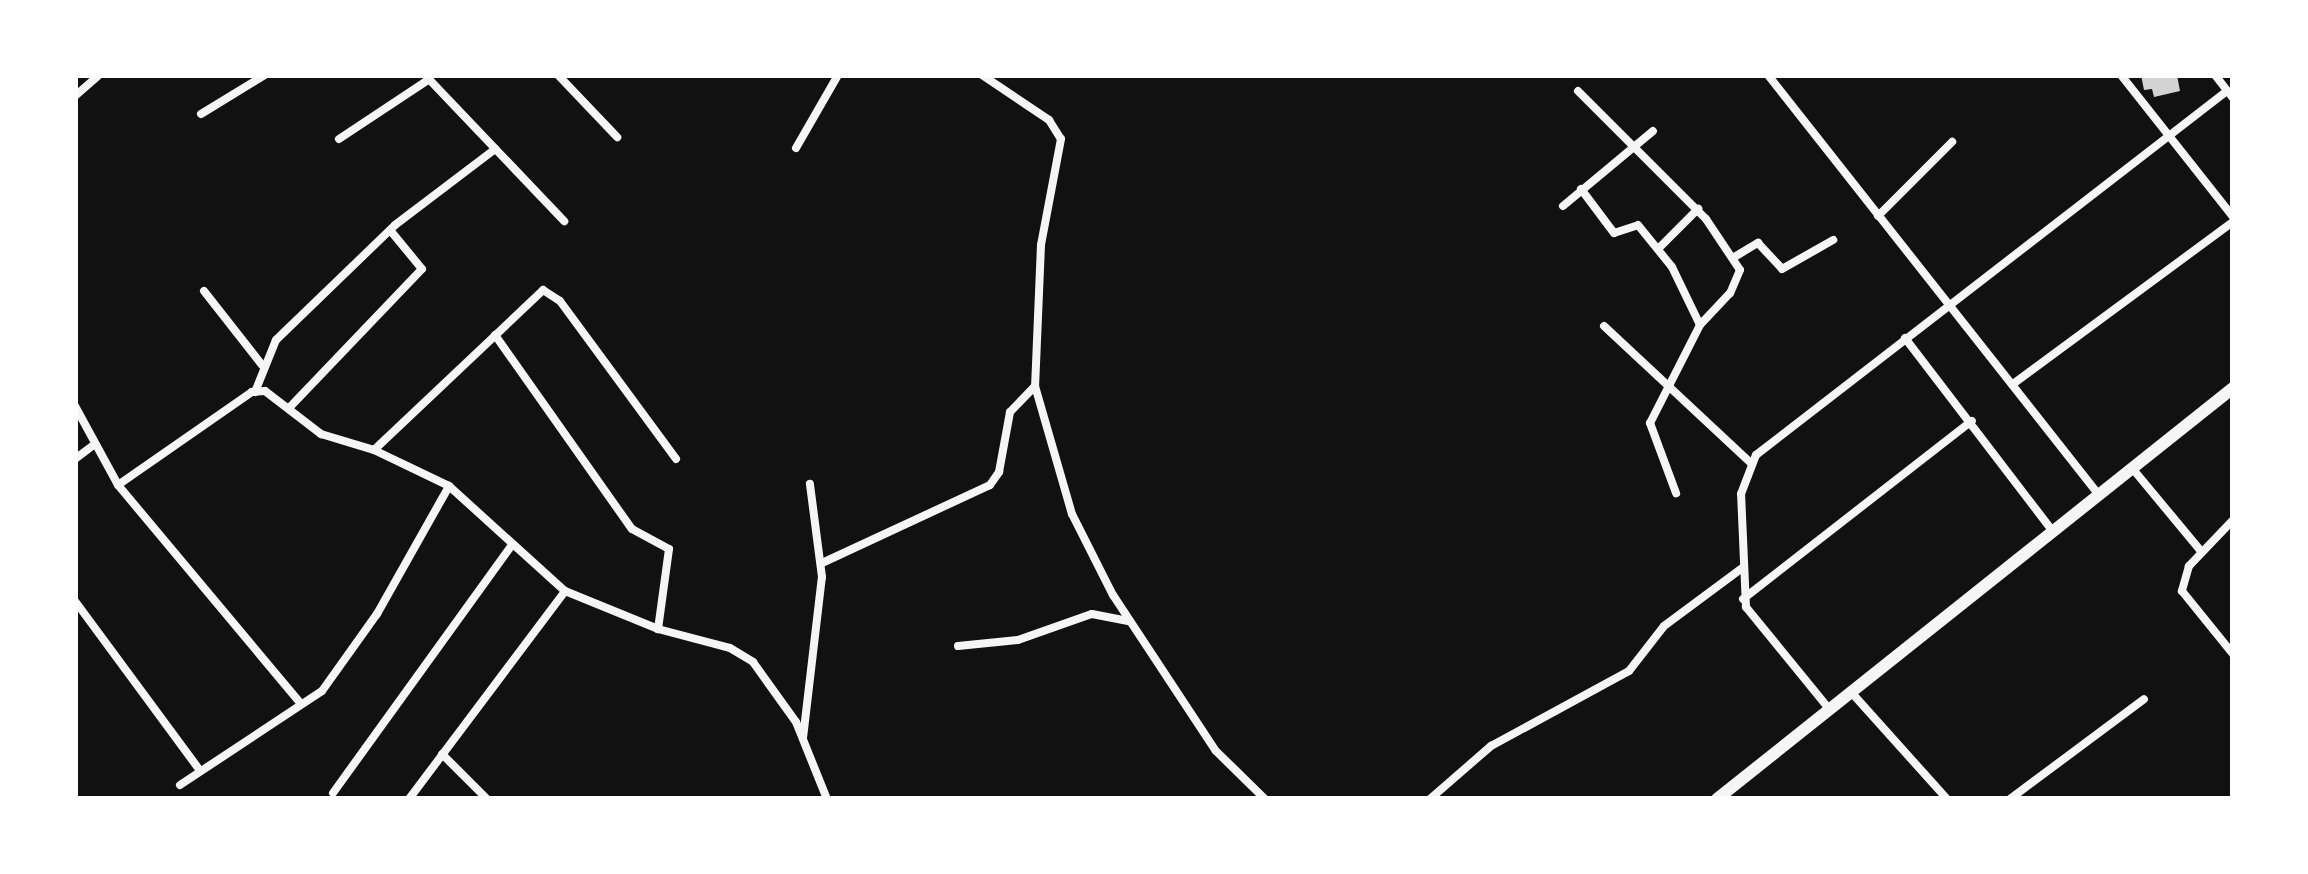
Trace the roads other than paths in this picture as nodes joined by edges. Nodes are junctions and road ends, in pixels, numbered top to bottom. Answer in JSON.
{"nodes":[{"id":1,"x":265,"y":75,"type":"edge"},
{"id":2,"x":558,"y":75,"type":"edge"},
{"id":3,"x":838,"y":75,"type":"edge"},
{"id":4,"x":982,"y":75,"type":"edge"},
{"id":5,"x":2122,"y":75,"type":"edge"},
{"id":6,"x":2214,"y":75,"type":"edge"},
{"id":7,"x":98,"y":76,"type":"edge"},
{"id":8,"x":427,"y":78,"type":"edge"},
{"id":9,"x":1772,"y":78,"type":"edge"},
{"id":10,"x":1578,"y":91,"type":"dead end"},
{"id":11,"x":2230,"y":95,"type":"edge"},
{"id":12,"x":75,"y":96,"type":"edge"},
{"id":13,"x":201,"y":114,"type":"dead end"},
{"id":14,"x":1653,"y":131,"type":"dead end"},
{"id":15,"x":2169,"y":136,"type":"junction"},
{"id":16,"x":616,"y":137,"type":"dead end"},
{"id":17,"x":339,"y":140,"type":"dead end"},
{"id":18,"x":1952,"y":142,"type":"dead end"},
{"id":19,"x":1636,"y":144,"type":"junction"},
{"id":20,"x":796,"y":148,"type":"dead end"},
{"id":21,"x":495,"y":149,"type":"junction"},
{"id":22,"x":1581,"y":189,"type":"junction"},
{"id":23,"x":2233,"y":198,"type":"edge"},
{"id":24,"x":2224,"y":205,"type":"junction"},
{"id":25,"x":1563,"y":206,"type":"dead end"},
{"id":26,"x":1698,"y":209,"type":"junction"},
{"id":27,"x":1878,"y":216,"type":"junction"},
{"id":28,"x":2233,"y":219,"type":"edge"},
{"id":29,"x":564,"y":222,"type":"dead end"},
{"id":30,"x":390,"y":230,"type":"junction"},
{"id":31,"x":1832,"y":240,"type":"dead end"},
{"id":32,"x":1658,"y":249,"type":"junction"},
{"id":33,"x":1736,"y":256,"type":"junction"},
{"id":34,"x":204,"y":291,"type":"dead end"},
{"id":35,"x":1948,"y":306,"type":"junction"},
{"id":36,"x":1604,"y":326,"type":"dead end"},
{"id":37,"x":1700,"y":326,"type":"junction"},
{"id":38,"x":495,"y":335,"type":"junction"},
{"id":39,"x":1905,"y":338,"type":"junction"},
{"id":40,"x":262,"y":365,"type":"junction"},
{"id":41,"x":1668,"y":384,"type":"junction"},
{"id":42,"x":2013,"y":384,"type":"junction"},
{"id":43,"x":1034,"y":386,"type":"junction"},
{"id":44,"x":2233,"y":388,"type":"edge"},
{"id":45,"x":256,"y":392,"type":"junction"},
{"id":46,"x":75,"y":406,"type":"edge"},
{"id":47,"x":290,"y":407,"type":"junction"},
{"id":48,"x":1972,"y":422,"type":"junction"},
{"id":49,"x":92,"y":446,"type":"junction"},
{"id":50,"x":374,"y":450,"type":"junction"},
{"id":51,"x":75,"y":459,"type":"edge"},
{"id":52,"x":676,"y":459,"type":"dead end"},
{"id":53,"x":1752,"y":463,"type":"junction"},
{"id":54,"x":2132,"y":468,"type":"junction"},
{"id":55,"x":810,"y":484,"type":"dead end"},
{"id":56,"x":118,"y":485,"type":"junction"},
{"id":57,"x":449,"y":486,"type":"junction"},
{"id":58,"x":1676,"y":493,"type":"dead end"},
{"id":59,"x":2098,"y":495,"type":"junction"},
{"id":60,"x":2233,"y":520,"type":"edge"},
{"id":61,"x":2052,"y":530,"type":"junction"},
{"id":62,"x":512,"y":545,"type":"junction"},
{"id":63,"x":2201,"y":551,"type":"junction"},
{"id":64,"x":822,"y":563,"type":"junction"},
{"id":65,"x":1742,"y":568,"type":"junction"},
{"id":66,"x":566,"y":591,"type":"junction"},
{"id":67,"x":1744,"y":599,"type":"junction"},
{"id":68,"x":75,"y":601,"type":"edge"},
{"id":69,"x":1129,"y":621,"type":"junction"},
{"id":70,"x":658,"y":629,"type":"junction"},
{"id":71,"x":958,"y":646,"type":"dead end"},
{"id":72,"x":2233,"y":654,"type":"edge"},
{"id":73,"x":1851,"y":692,"type":"junction"},
{"id":74,"x":2144,"y":699,"type":"dead end"},
{"id":75,"x":301,"y":704,"type":"junction"},
{"id":76,"x":1830,"y":710,"type":"junction"},
{"id":77,"x":803,"y":738,"type":"junction"},
{"id":78,"x":442,"y":754,"type":"junction"},
{"id":79,"x":198,"y":768,"type":"junction"},
{"id":80,"x":180,"y":785,"type":"dead end"},
{"id":81,"x":334,"y":793,"type":"dead end"},
{"id":82,"x":410,"y":799,"type":"edge"},
{"id":83,"x":487,"y":799,"type":"edge"},
{"id":84,"x":827,"y":799,"type":"edge"},
{"id":85,"x":1265,"y":799,"type":"edge"},
{"id":86,"x":1430,"y":799,"type":"edge"},
{"id":87,"x":1718,"y":799,"type":"edge"},
{"id":88,"x":1946,"y":799,"type":"edge"},
{"id":89,"x":2010,"y":799,"type":"edge"}],
"edges":[{"from":1,"to":13,"type":"street"},
{"from":2,"to":16,"type":"street"},
{"from":3,"to":20,"type":"street"},
{"from":4,"to":43,"type":"street"},
{"from":5,"to":15,"type":"street"},
{"from":6,"to":11,"type":"street"},
{"from":7,"to":12,"type":"street"},
{"from":8,"to":17,"type":"street"},
{"from":8,"to":21,"type":"street"},
{"from":9,"to":27,"type":"street"},
{"from":10,"to":19,"type":"street"},
{"from":11,"to":15,"type":"street"},
{"from":14,"to":19,"type":"street"},
{"from":15,"to":24,"type":"street"},
{"from":15,"to":35,"type":"street"},
{"from":18,"to":27,"type":"street"},
{"from":19,"to":22,"type":"street"},
{"from":19,"to":26,"type":"street"},
{"from":21,"to":29,"type":"street"},
{"from":21,"to":30,"type":"street"},
{"from":22,"to":25,"type":"street"},
{"from":22,"to":32,"type":"street"},
{"from":23,"to":24,"type":"street"},
{"from":24,"to":28,"type":"street"},
{"from":26,"to":32,"type":"street"},
{"from":26,"to":33,"type":"street"},
{"from":27,"to":35,"type":"street"},
{"from":28,"to":42,"type":"street"},
{"from":30,"to":40,"type":"street"},
{"from":30,"to":47,"type":"street"},
{"from":31,"to":33,"type":"street"},
{"from":32,"to":37,"type":"street"},
{"from":33,"to":37,"type":"street"},
{"from":34,"to":40,"type":"street"},
{"from":35,"to":39,"type":"street"},
{"from":35,"to":42,"type":"street"},
{"from":36,"to":41,"type":"street"},
{"from":37,"to":41,"type":"street"},
{"from":38,"to":50,"type":"street"},
{"from":38,"to":52,"type":"street"},
{"from":38,"to":70,"type":"street"},
{"from":39,"to":48,"type":"street"},
{"from":39,"to":53,"type":"street"},
{"from":40,"to":45,"type":"street"},
{"from":41,"to":53,"type":"street"},
{"from":41,"to":58,"type":"street"},
{"from":42,"to":59,"type":"street"},
{"from":43,"to":64,"type":"street"},
{"from":43,"to":69,"type":"street"},
{"from":44,"to":54,"type":"highway"},
{"from":45,"to":47,"type":"street"},
{"from":45,"to":56,"type":"street"},
{"from":46,"to":49,"type":"street"},
{"from":47,"to":50,"type":"street"},
{"from":48,"to":61,"type":"street"},
{"from":48,"to":67,"type":"street"},
{"from":49,"to":51,"type":"street"},
{"from":49,"to":56,"type":"street"},
{"from":50,"to":57,"type":"street"},
{"from":53,"to":65,"type":"street"},
{"from":54,"to":59,"type":"highway"},
{"from":54,"to":63,"type":"street"},
{"from":55,"to":64,"type":"street"},
{"from":56,"to":75,"type":"street"},
{"from":57,"to":62,"type":"street"},
{"from":57,"to":75,"type":"street"},
{"from":59,"to":61,"type":"highway"},
{"from":60,"to":63,"type":"street"},
{"from":61,"to":73,"type":"highway"},
{"from":62,"to":66,"type":"street"},
{"from":62,"to":81,"type":"street"},
{"from":63,"to":72,"type":"street"},
{"from":64,"to":77,"type":"street"},
{"from":65,"to":67,"type":"street"},
{"from":65,"to":86,"type":"street"},
{"from":66,"to":70,"type":"street"},
{"from":66,"to":78,"type":"street"},
{"from":67,"to":76,"type":"street"},
{"from":68,"to":79,"type":"street"},
{"from":69,"to":71,"type":"street"},
{"from":69,"to":85,"type":"street"},
{"from":70,"to":77,"type":"street"},
{"from":73,"to":76,"type":"highway"},
{"from":73,"to":88,"type":"street"},
{"from":74,"to":89,"type":"street"},
{"from":75,"to":79,"type":"street"},
{"from":76,"to":87,"type":"highway"},
{"from":77,"to":84,"type":"street"},
{"from":78,"to":82,"type":"street"},
{"from":78,"to":83,"type":"street"},
{"from":79,"to":80,"type":"street"}]}
